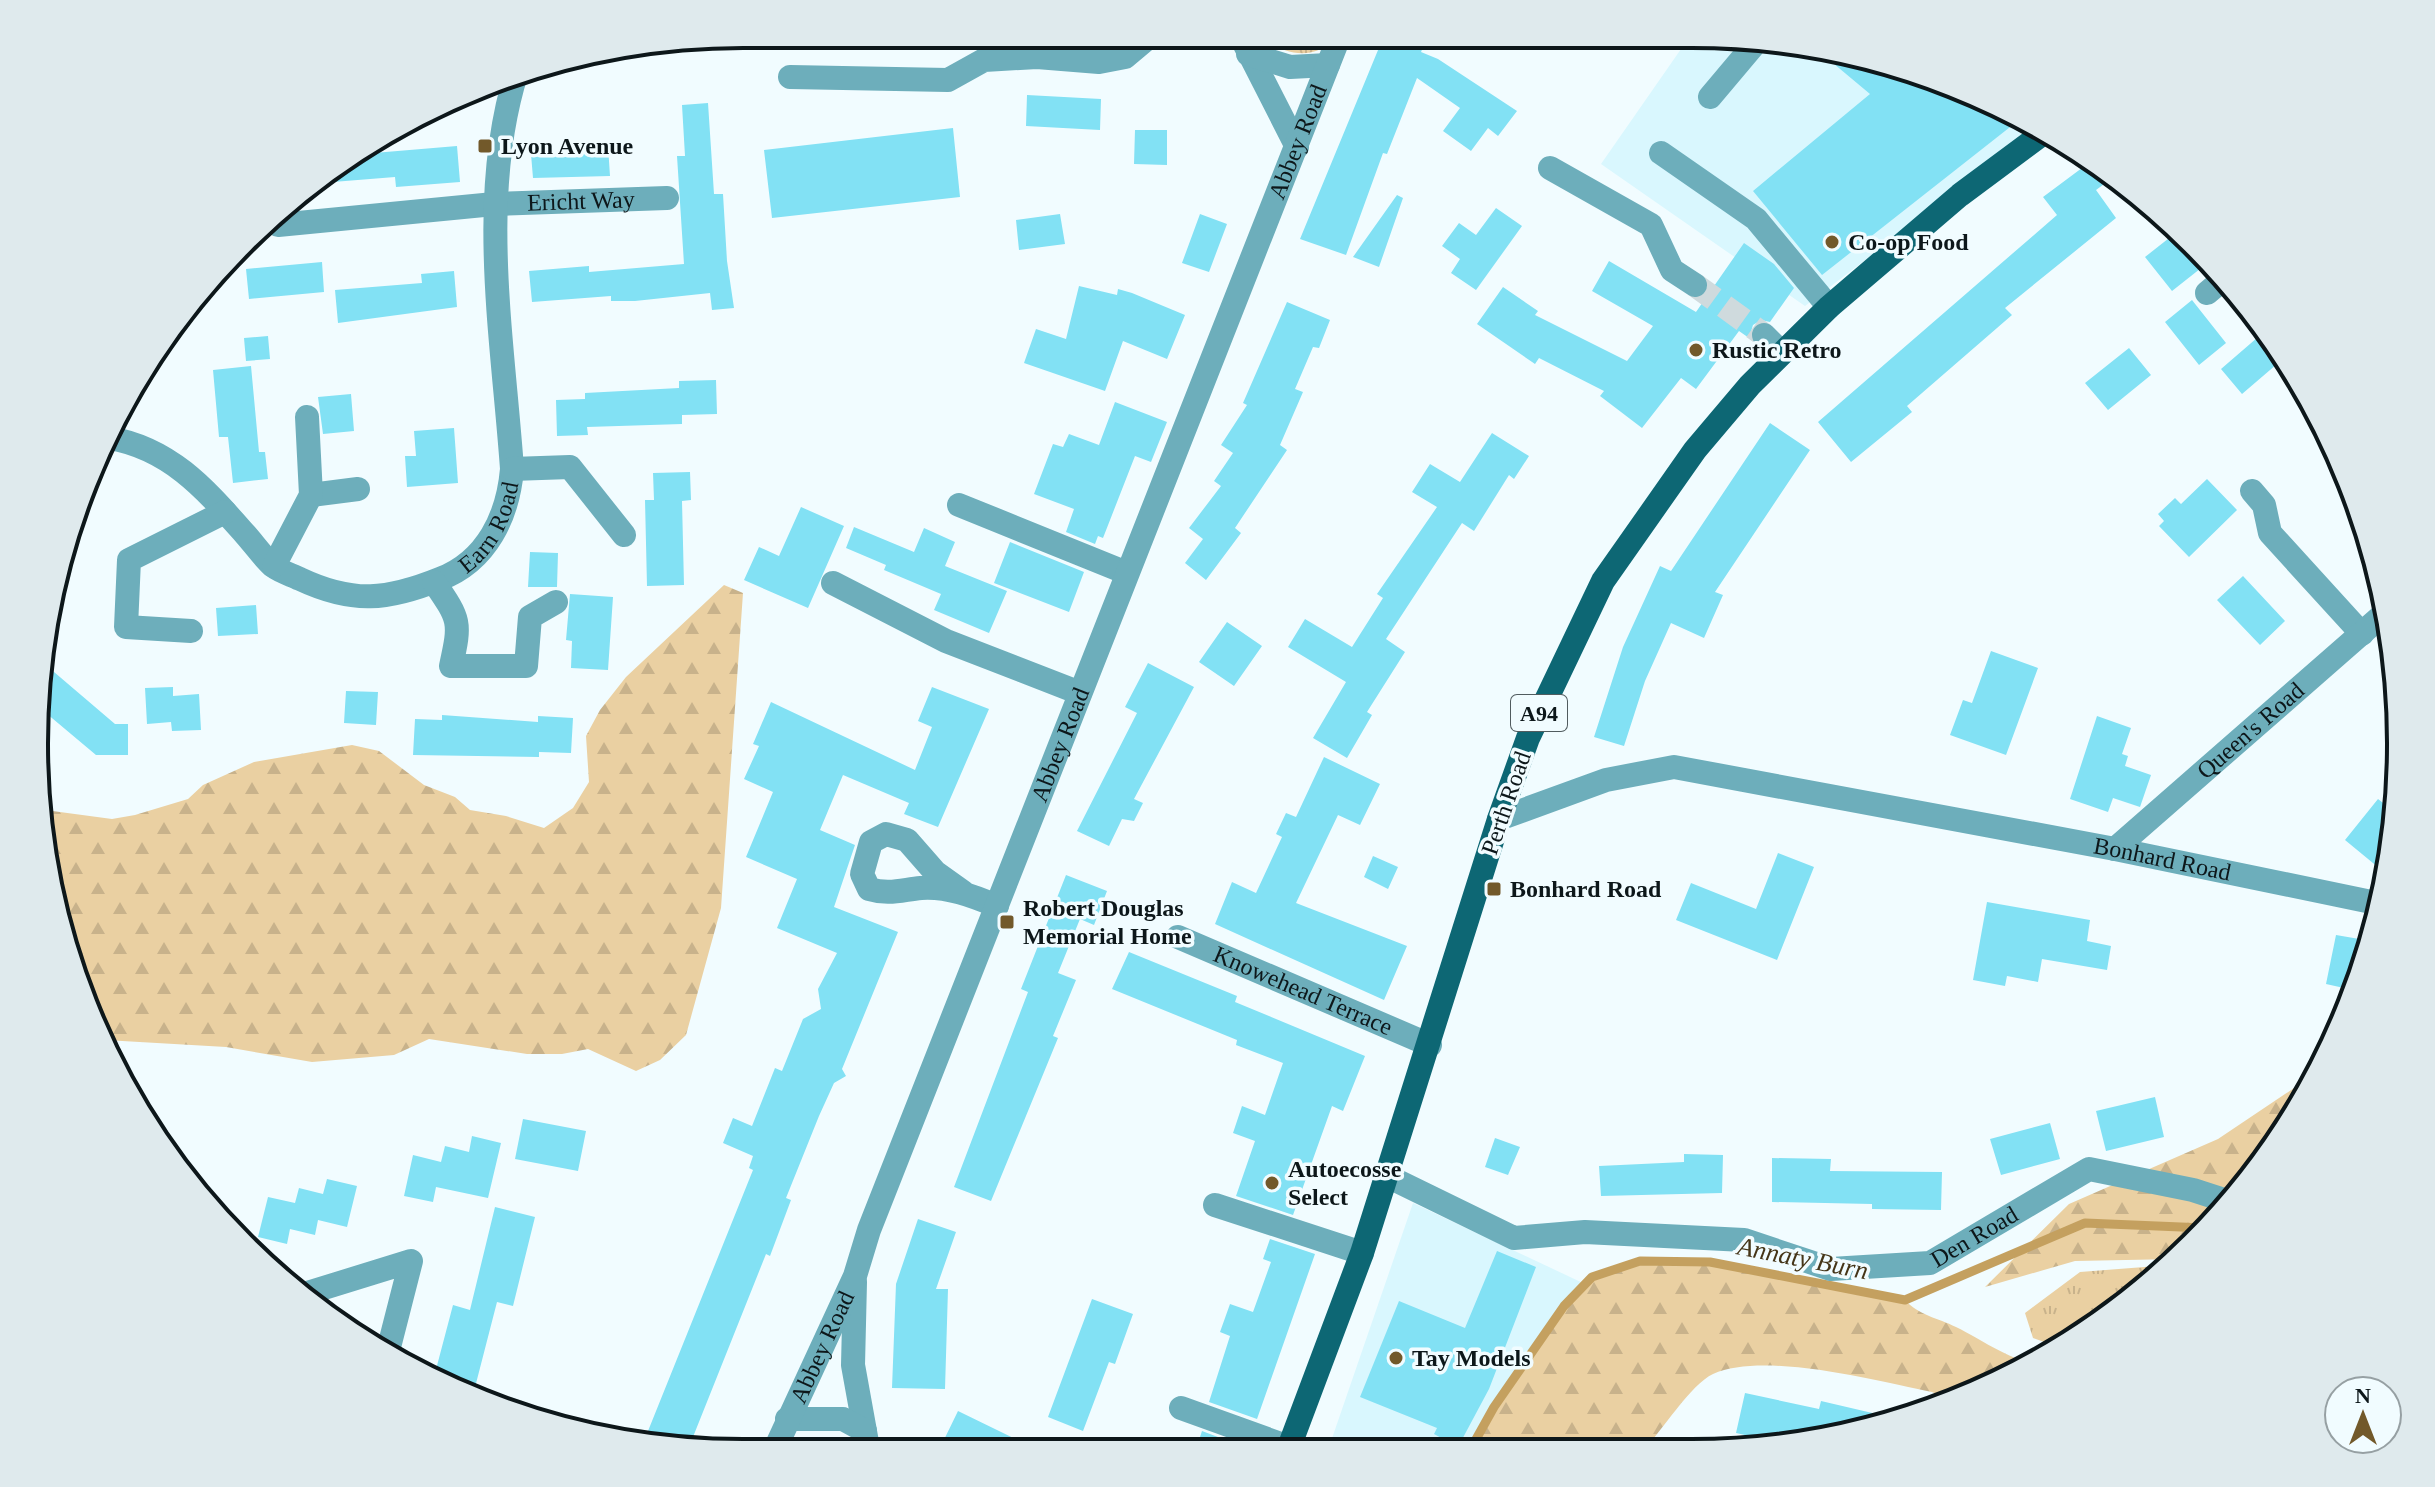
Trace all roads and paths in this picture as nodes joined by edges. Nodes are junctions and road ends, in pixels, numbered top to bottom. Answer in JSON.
{"nodes":[{"id":1,"x":1136,"y":48,"type":"edge"},
{"id":2,"x":1245,"y":48,"type":"edge"},
{"id":3,"x":1248,"y":48,"type":"edge"},
{"id":4,"x":1335,"y":48,"type":"edge"},
{"id":5,"x":1749,"y":50,"type":"edge"},
{"id":6,"x":1328,"y":65,"type":"junction"},
{"id":7,"x":790,"y":77,"type":"dead end"},
{"id":8,"x":511,"y":88,"type":"edge"},
{"id":9,"x":1710,"y":97,"type":"dead end"},
{"id":10,"x":2035,"y":139,"type":"edge"},
{"id":11,"x":1297,"y":147,"type":"junction"},
{"id":12,"x":1661,"y":153,"type":"dead end"},
{"id":13,"x":1550,"y":168,"type":"dead end"},
{"id":14,"x":667,"y":198,"type":"dead end"},
{"id":15,"x":494,"y":204,"type":"junction"},
{"id":16,"x":281,"y":225,"type":"edge"},
{"id":17,"x":1695,"y":285,"type":"tunnel mouth"},
{"id":18,"x":2215,"y":286,"type":"edge"},
{"id":19,"x":2207,"y":293,"type":"dead end"},
{"id":20,"x":1829,"y":307,"type":"junction"},
{"id":21,"x":1764,"y":335,"type":"tunnel mouth"},
{"id":22,"x":1782,"y":353,"type":"junction"},
{"id":23,"x":307,"y":417,"type":"dead end"},
{"id":24,"x":118,"y":440,"type":"edge"},
{"id":25,"x":512,"y":469,"type":"junction"},
{"id":26,"x":358,"y":489,"type":"dead end"},
{"id":27,"x":2252,"y":491,"type":"dead end"},
{"id":28,"x":311,"y":495,"type":"junction"},
{"id":29,"x":959,"y":505,"type":"dead end"},
{"id":30,"x":225,"y":512,"type":"junction"},
{"id":31,"x":624,"y":535,"type":"dead end"},
{"id":32,"x":274,"y":566,"type":"junction"},
{"id":33,"x":1127,"y":573,"type":"junction"},
{"id":34,"x":434,"y":582,"type":"junction"},
{"id":35,"x":833,"y":583,"type":"dead end"},
{"id":36,"x":556,"y":602,"type":"dead end"},
{"id":37,"x":2376,"y":621,"type":"edge"},
{"id":38,"x":191,"y":631,"type":"dead end"},
{"id":39,"x":2362,"y":634,"type":"junction"},
{"id":40,"x":1080,"y":693,"type":"junction"},
{"id":41,"x":1499,"y":819,"type":"junction"},
{"id":42,"x":2115,"y":849,"type":"junction"},
{"id":43,"x":963,"y":892,"type":"dead end"},
{"id":44,"x":2369,"y":901,"type":"edge"},
{"id":45,"x":997,"y":906,"type":"junction"},
{"id":46,"x":1178,"y":937,"type":"dead end"},
{"id":47,"x":1430,"y":1045,"type":"junction"},
{"id":48,"x":1387,"y":1176,"type":"junction"},
{"id":49,"x":2217,"y":1198,"type":"edge"},
{"id":50,"x":1215,"y":1205,"type":"dead end"},
{"id":51,"x":1362,"y":1253,"type":"junction"},
{"id":52,"x":855,"y":1276,"type":"junction"},
{"id":53,"x":315,"y":1291,"type":"edge"},
{"id":54,"x":390,"y":1342,"type":"edge"},
{"id":55,"x":1181,"y":1408,"type":"dead end"},
{"id":56,"x":787,"y":1419,"type":"junction"},
{"id":57,"x":779,"y":1439,"type":"edge"},
{"id":58,"x":867,"y":1439,"type":"edge"},
{"id":59,"x":1265,"y":1439,"type":"edge"},
{"id":60,"x":1292,"y":1439,"type":"edge"}],
"edges":[{"from":1,"to":7,"type":"street"},
{"from":2,"to":11,"type":"street"},
{"from":3,"to":6,"type":"street"},
{"from":4,"to":6,"type":"street","name":"Abbey Road"},
{"from":5,"to":9,"type":"street"},
{"from":6,"to":11,"type":"street","name":"Abbey Road"},
{"from":8,"to":15,"type":"street","name":"Earn Road"},
{"from":10,"to":20,"type":"main road","name":"Perth Road","number":"A94"},
{"from":11,"to":33,"type":"street","name":"Abbey Road"},
{"from":12,"to":20,"type":"street"},
{"from":13,"to":17,"type":"street"},
{"from":14,"to":15,"type":"street","name":"Ericht Way"},
{"from":15,"to":16,"type":"street"},
{"from":15,"to":25,"type":"street","name":"Earn Road"},
{"from":18,"to":19,"type":"street"},
{"from":20,"to":22,"type":"main road","name":"Perth Road","number":"A94"},
{"from":21,"to":22,"type":"street"},
{"from":22,"to":41,"type":"main road","name":"Perth Road","number":"A94"},
{"from":23,"to":28,"type":"street"},
{"from":24,"to":30,"type":"street","name":"Earn Road"},
{"from":25,"to":31,"type":"street"},
{"from":25,"to":34,"type":"street","name":"Earn Road"},
{"from":26,"to":28,"type":"street"},
{"from":27,"to":39,"type":"street"},
{"from":28,"to":32,"type":"street"},
{"from":29,"to":33,"type":"street"},
{"from":30,"to":32,"type":"street","name":"Earn Road"},
{"from":30,"to":38,"type":"street"},
{"from":32,"to":34,"type":"street","name":"Earn Road"},
{"from":33,"to":40,"type":"street","name":"Abbey Road"},
{"from":34,"to":36,"type":"street"},
{"from":35,"to":40,"type":"street"},
{"from":37,"to":39,"type":"street","name":"Queen's Road"},
{"from":39,"to":42,"type":"street","name":"Queen's Road"},
{"from":40,"to":45,"type":"street","name":"Abbey Road"},
{"from":41,"to":42,"type":"street","name":"Bonhard Road"},
{"from":41,"to":47,"type":"main road","name":"Perth Road","number":"A94"},
{"from":42,"to":44,"type":"street","name":"Bonhard Road"},
{"from":43,"to":45,"type":"street"},
{"from":45,"to":52,"type":"street","name":"Abbey Road"},
{"from":46,"to":47,"type":"street","name":"Knowehead Terrace"},
{"from":47,"to":48,"type":"main road","name":"Perth Road","number":"A94"},
{"from":48,"to":49,"type":"street","name":"Den Road"},
{"from":48,"to":51,"type":"main road","name":"Perth Road","number":"A94"},
{"from":50,"to":51,"type":"street"},
{"from":51,"to":60,"type":"main road","name":"Perth Road","number":"A94"},
{"from":52,"to":56,"type":"street","name":"Abbey Road"},
{"from":52,"to":58,"type":"street"},
{"from":53,"to":54,"type":"street"},
{"from":55,"to":59,"type":"street"},
{"from":56,"to":57,"type":"street","name":"Abbey Road"},
{"from":56,"to":58,"type":"street"}]}
